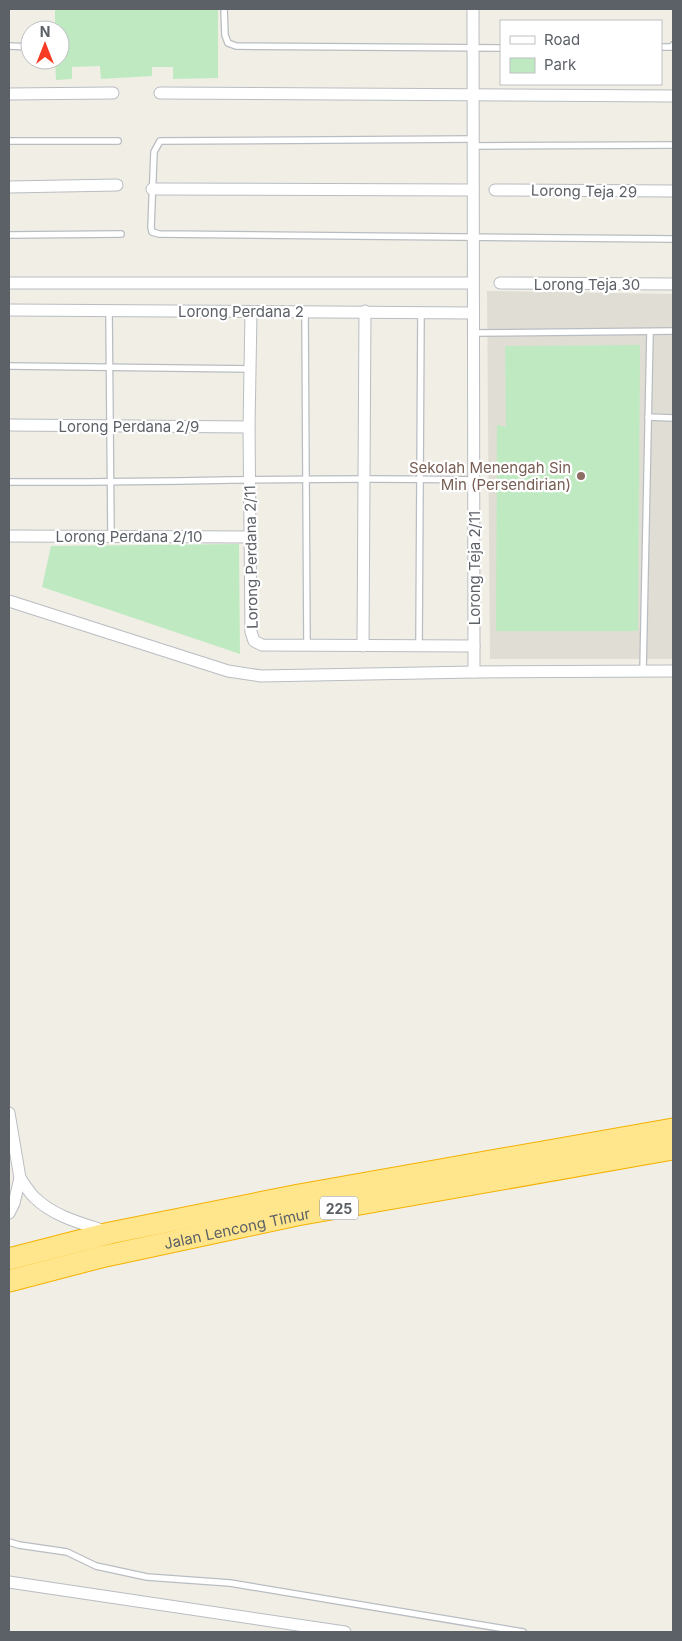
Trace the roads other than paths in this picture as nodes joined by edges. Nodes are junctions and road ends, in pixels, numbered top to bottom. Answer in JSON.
{"nodes":[{"id":1,"x":224,"y":9,"type":"edge"},
{"id":2,"x":473,"y":9,"type":"edge"},
{"id":3,"x":473,"y":48,"type":"junction"},
{"id":4,"x":500,"y":48,"type":"edge"},
{"id":5,"x":113,"y":93,"type":"dead end"},
{"id":6,"x":160,"y":93,"type":"dead end"},
{"id":7,"x":9,"y":94,"type":"edge"},
{"id":8,"x":473,"y":95,"type":"junction"},
{"id":9,"x":673,"y":96,"type":"edge"},
{"id":10,"x":9,"y":141,"type":"edge"},
{"id":11,"x":118,"y":141,"type":"dead end"},
{"id":12,"x":473,"y":143,"type":"junction"},
{"id":13,"x":673,"y":145,"type":"edge"},
{"id":14,"x":9,"y":186,"type":"edge"},
{"id":15,"x":117,"y":186,"type":"dead end"},
{"id":16,"x":152,"y":189,"type":"junction"},
{"id":17,"x":473,"y":190,"type":"junction"},
{"id":18,"x":495,"y":190,"type":"dead end"},
{"id":19,"x":673,"y":191,"type":"edge"},
{"id":20,"x":121,"y":234,"type":"dead end"},
{"id":21,"x":9,"y":235,"type":"edge"},
{"id":22,"x":473,"y":237,"type":"junction"},
{"id":23,"x":673,"y":239,"type":"edge"},
{"id":24,"x":9,"y":283,"type":"edge"},
{"id":25,"x":474,"y":283,"type":"junction"},
{"id":26,"x":500,"y":283,"type":"dead end"},
{"id":27,"x":673,"y":284,"type":"edge"},
{"id":28,"x":9,"y":310,"type":"edge"},
{"id":29,"x":109,"y":310,"type":"junction"},
{"id":30,"x":305,"y":311,"type":"junction"},
{"id":31,"x":366,"y":311,"type":"junction"},
{"id":32,"x":251,"y":312,"type":"junction"},
{"id":33,"x":421,"y":312,"type":"junction"},
{"id":34,"x":474,"y":313,"type":"junction"},
{"id":35,"x":673,"y":331,"type":"edge"},
{"id":36,"x":650,"y":332,"type":"junction"},
{"id":37,"x":474,"y":333,"type":"junction"},
{"id":38,"x":9,"y":366,"type":"edge"},
{"id":39,"x":109,"y":367,"type":"junction"},
{"id":40,"x":251,"y":368,"type":"junction"},
{"id":41,"x":648,"y":417,"type":"junction"},
{"id":42,"x":673,"y":418,"type":"edge"},
{"id":43,"x":9,"y":425,"type":"edge"},
{"id":44,"x":110,"y":425,"type":"junction"},
{"id":45,"x":250,"y":426,"type":"junction"},
{"id":46,"x":307,"y":478,"type":"junction"},
{"id":47,"x":364,"y":478,"type":"junction"},
{"id":48,"x":250,"y":479,"type":"junction"},
{"id":49,"x":421,"y":479,"type":"junction"},
{"id":50,"x":474,"y":480,"type":"junction"},
{"id":51,"x":9,"y":482,"type":"edge"},
{"id":52,"x":110,"y":482,"type":"junction"},
{"id":53,"x":9,"y":536,"type":"edge"},
{"id":54,"x":111,"y":536,"type":"junction"},
{"id":55,"x":250,"y":537,"type":"junction"},
{"id":56,"x":9,"y":601,"type":"edge"},
{"id":57,"x":307,"y":646,"type":"junction"},
{"id":58,"x":363,"y":646,"type":"junction"},
{"id":59,"x":419,"y":646,"type":"junction"},
{"id":60,"x":474,"y":646,"type":"junction"},
{"id":61,"x":673,"y":671,"type":"edge"},
{"id":62,"x":474,"y":672,"type":"junction"},
{"id":63,"x":643,"y":672,"type":"junction"},
{"id":64,"x":9,"y":1113,"type":"edge"},
{"id":65,"x":673,"y":1129,"type":"edge"},
{"id":66,"x":673,"y":1149,"type":"edge"},
{"id":67,"x":20,"y":1178,"type":"junction"},
{"id":68,"x":9,"y":1213,"type":"edge"},
{"id":69,"x":110,"y":1233,"type":"junction"},
{"id":70,"x":9,"y":1259,"type":"edge"},
{"id":71,"x":9,"y":1281,"type":"edge"},
{"id":72,"x":9,"y":1542,"type":"edge"},
{"id":73,"x":9,"y":1582,"type":"edge"},
{"id":74,"x":344,"y":1632,"type":"edge"},
{"id":75,"x":523,"y":1632,"type":"edge"}],
"edges":[{"from":1,"to":3,"type":"lane"},
{"from":2,"to":3,"type":"street","name":"Lorong Teja 2/11"},
{"from":3,"to":4,"type":"lane"},
{"from":3,"to":8,"type":"street","name":"Lorong Teja 2/11"},
{"from":5,"to":7,"type":"street"},
{"from":6,"to":8,"type":"street"},
{"from":8,"to":9,"type":"street"},
{"from":8,"to":12,"type":"street","name":"Lorong Teja 2/11"},
{"from":10,"to":11,"type":"lane"},
{"from":12,"to":13,"type":"lane"},
{"from":12,"to":16,"type":"lane"},
{"from":12,"to":17,"type":"street","name":"Lorong Teja 2/11"},
{"from":14,"to":15,"type":"street"},
{"from":16,"to":17,"type":"street"},
{"from":16,"to":22,"type":"lane"},
{"from":17,"to":22,"type":"street","name":"Lorong Teja 2/11"},
{"from":18,"to":19,"type":"street","name":"Lorong Teja 29"},
{"from":20,"to":21,"type":"lane"},
{"from":22,"to":23,"type":"lane"},
{"from":22,"to":25,"type":"street","name":"Lorong Teja 2/11"},
{"from":24,"to":25,"type":"street"},
{"from":25,"to":34,"type":"street","name":"Lorong Teja 2/11"},
{"from":26,"to":27,"type":"street","name":"Lorong Teja 30"},
{"from":28,"to":29,"type":"street","name":"Lorong Perdana 2"},
{"from":29,"to":32,"type":"street","name":"Lorong Perdana 2"},
{"from":29,"to":39,"type":"lane"},
{"from":30,"to":31,"type":"street","name":"Lorong Perdana 2"},
{"from":30,"to":32,"type":"street","name":"Lorong Perdana 2"},
{"from":30,"to":46,"type":"lane"},
{"from":31,"to":33,"type":"street","name":"Lorong Perdana 2"},
{"from":31,"to":47,"type":"street"},
{"from":32,"to":40,"type":"street","name":"Lorong Perdana 2/11"},
{"from":33,"to":34,"type":"street","name":"Lorong Perdana 2"},
{"from":33,"to":49,"type":"lane"},
{"from":34,"to":37,"type":"street","name":"Lorong Teja 2/11"},
{"from":35,"to":36,"type":"lane"},
{"from":36,"to":37,"type":"lane"},
{"from":36,"to":41,"type":"lane"},
{"from":37,"to":50,"type":"street","name":"Lorong Teja 2/11"},
{"from":38,"to":39,"type":"lane"},
{"from":39,"to":40,"type":"lane"},
{"from":39,"to":44,"type":"lane"},
{"from":40,"to":45,"type":"street","name":"Lorong Perdana 2/11"},
{"from":41,"to":42,"type":"lane"},
{"from":41,"to":63,"type":"lane"},
{"from":43,"to":44,"type":"street","name":"Lorong Perdana 2/9"},
{"from":44,"to":45,"type":"street","name":"Lorong Perdana 2/9"},
{"from":44,"to":52,"type":"lane"},
{"from":45,"to":48,"type":"street","name":"Lorong Perdana 2/11"},
{"from":46,"to":47,"type":"lane"},
{"from":46,"to":48,"type":"lane"},
{"from":46,"to":57,"type":"lane"},
{"from":47,"to":49,"type":"lane"},
{"from":47,"to":58,"type":"street"},
{"from":48,"to":52,"type":"lane"},
{"from":48,"to":55,"type":"street","name":"Lorong Perdana 2/11"},
{"from":49,"to":50,"type":"lane"},
{"from":49,"to":59,"type":"lane"},
{"from":50,"to":60,"type":"street","name":"Lorong Teja 2/11"},
{"from":51,"to":52,"type":"lane"},
{"from":52,"to":54,"type":"lane"},
{"from":53,"to":54,"type":"street","name":"Lorong Perdana 2/10"},
{"from":54,"to":55,"type":"street","name":"Lorong Perdana 2/10"},
{"from":55,"to":57,"type":"street","name":"Lorong Perdana 2/11"},
{"from":56,"to":62,"type":"street"},
{"from":57,"to":58,"type":"street","name":"Lorong Perdana 2/11"},
{"from":58,"to":59,"type":"street","name":"Lorong Perdana 2/11"},
{"from":59,"to":60,"type":"street","name":"Lorong Perdana 2/11"},
{"from":60,"to":62,"type":"street","name":"Lorong Teja 2/11"},
{"from":61,"to":63,"type":"street"},
{"from":62,"to":63,"type":"street"},
{"from":64,"to":67,"type":"street"},
{"from":65,"to":69,"type":"highway","name":"Jalan Lencong Timur","number":"225"},
{"from":66,"to":71,"type":"highway","name":"Jalan Lencong Timur","number":"225"},
{"from":67,"to":68,"type":"street"},
{"from":67,"to":69,"type":"street"},
{"from":69,"to":70,"type":"highway","name":"Jalan Lencong Timur","number":"225"},
{"from":72,"to":75,"type":"lane"},
{"from":73,"to":74,"type":"street"}]}
